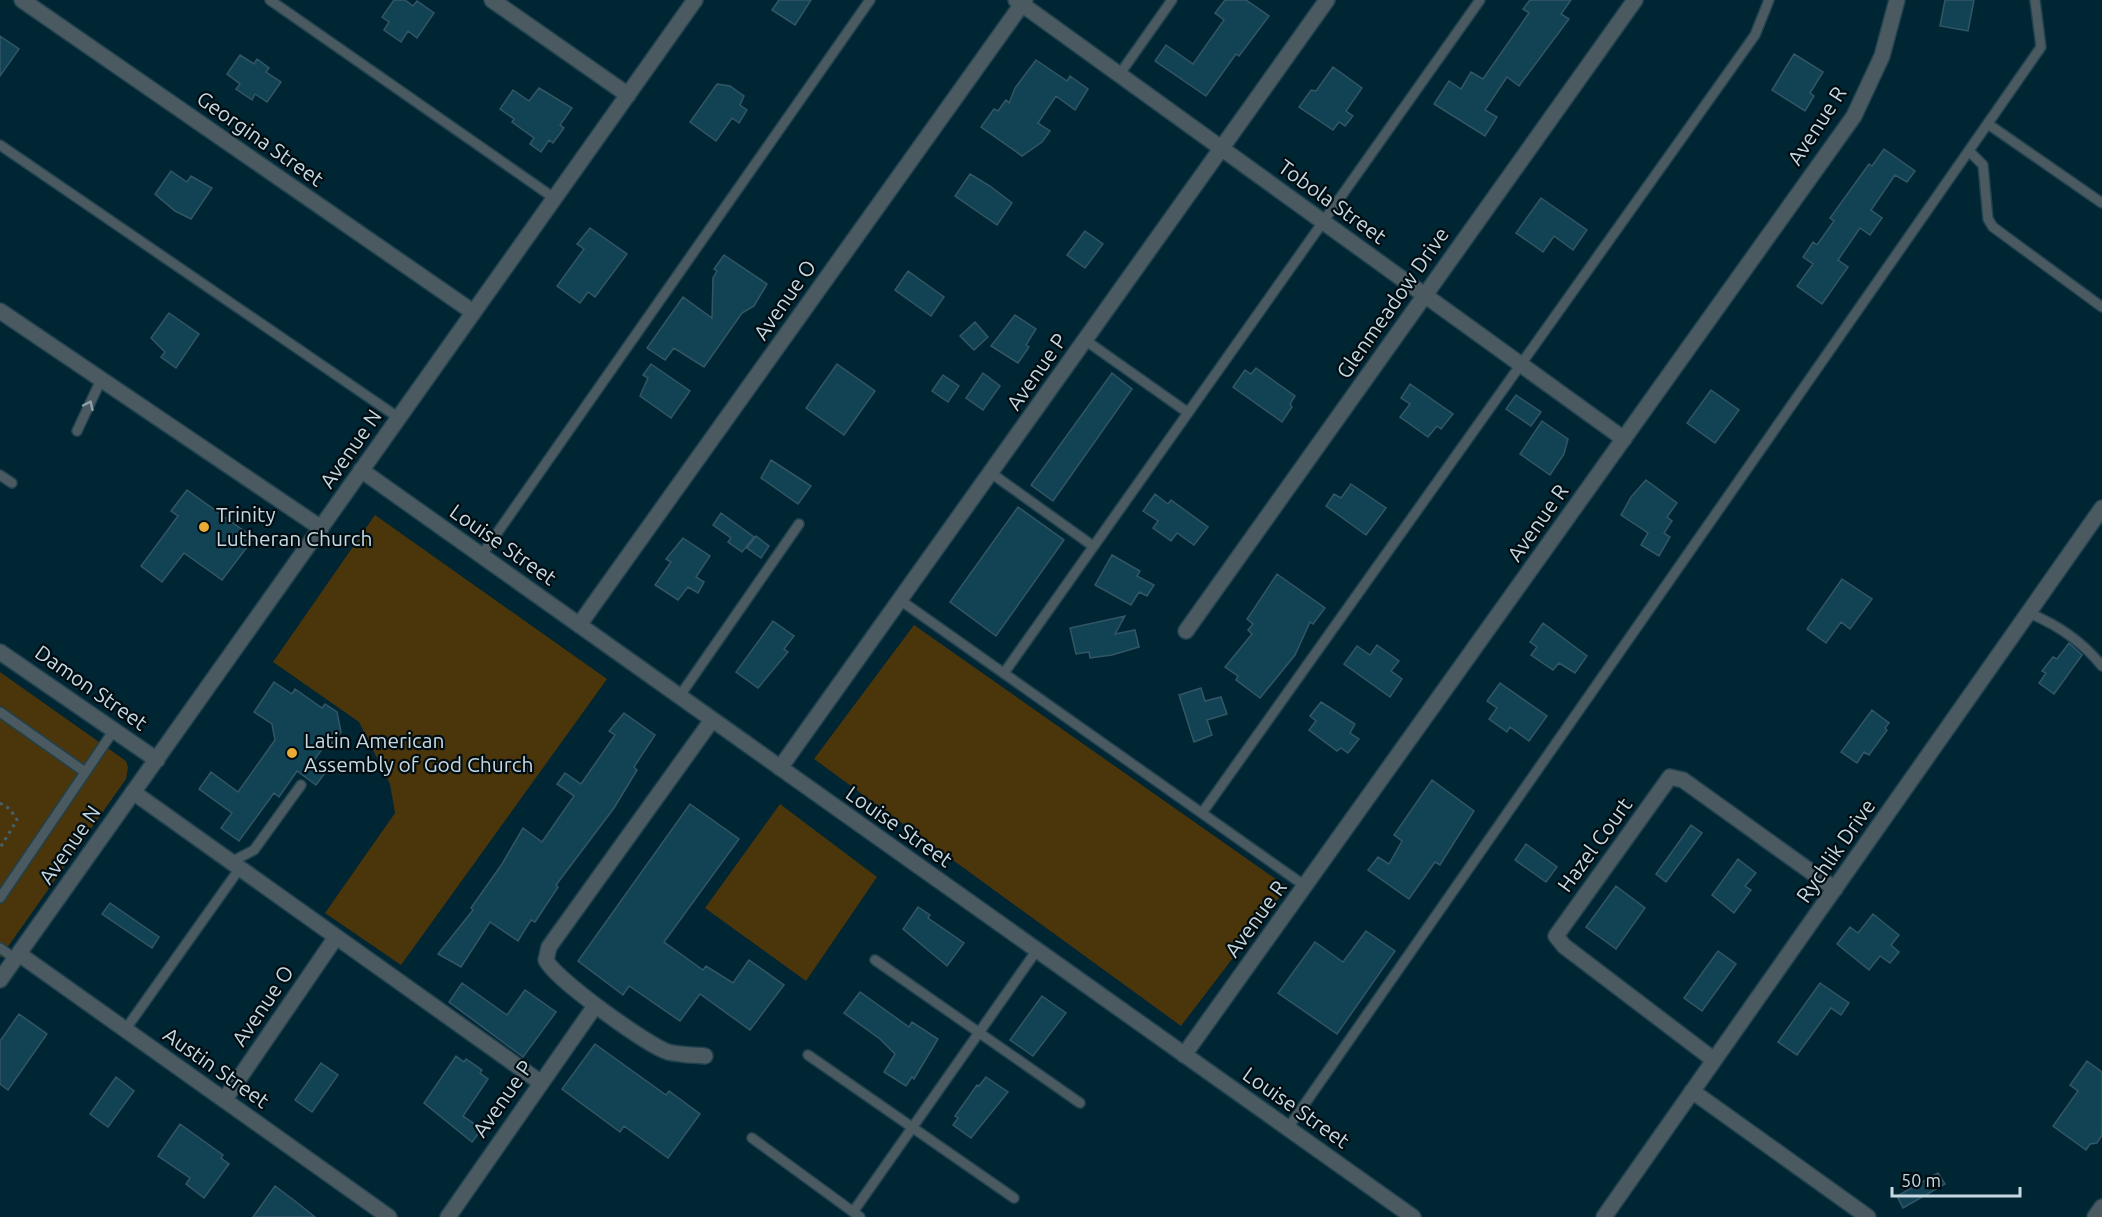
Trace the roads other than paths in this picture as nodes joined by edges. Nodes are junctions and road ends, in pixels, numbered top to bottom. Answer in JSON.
{"nodes":[{"id":1,"x":22,"y":0,"type":"edge"},
{"id":2,"x":270,"y":0,"type":"edge"},
{"id":3,"x":492,"y":0,"type":"edge"},
{"id":4,"x":695,"y":0,"type":"edge"},
{"id":5,"x":870,"y":0,"type":"edge"},
{"id":6,"x":1172,"y":0,"type":"edge"},
{"id":7,"x":1327,"y":0,"type":"edge"},
{"id":8,"x":1480,"y":0,"type":"edge"},
{"id":9,"x":1635,"y":0,"type":"edge"},
{"id":10,"x":1769,"y":0,"type":"edge"},
{"id":11,"x":1897,"y":0,"type":"edge"},
{"id":12,"x":2035,"y":0,"type":"edge"},
{"id":13,"x":1021,"y":1,"type":"edge"},
{"id":14,"x":1119,"y":75,"type":"junction"},
{"id":15,"x":628,"y":95,"type":"junction"},
{"id":16,"x":1988,"y":124,"type":"junction"},
{"id":17,"x":0,"y":145,"type":"edge"},
{"id":18,"x":1222,"y":148,"type":"junction"},
{"id":19,"x":1969,"y":151,"type":"junction"},
{"id":20,"x":554,"y":198,"type":"junction"},
{"id":21,"x":2102,"y":203,"type":"edge"},
{"id":22,"x":1323,"y":221,"type":"junction"},
{"id":23,"x":1425,"y":295,"type":"junction"},
{"id":24,"x":2102,"y":307,"type":"edge"},
{"id":25,"x":0,"y":311,"type":"edge"},
{"id":26,"x":473,"y":312,"type":"junction"},
{"id":27,"x":1085,"y":340,"type":"junction"},
{"id":28,"x":1522,"y":365,"type":"junction"},
{"id":29,"x":101,"y":380,"type":"junction"},
{"id":30,"x":1187,"y":412,"type":"junction"},
{"id":31,"x":399,"y":418,"type":"junction"},
{"id":32,"x":77,"y":431,"type":"dead end"},
{"id":33,"x":1624,"y":439,"type":"junction"},
{"id":34,"x":361,"y":471,"type":"junction"},
{"id":35,"x":991,"y":473,"type":"junction"},
{"id":36,"x":0,"y":475,"type":"edge"},
{"id":37,"x":12,"y":483,"type":"dead end"},
{"id":38,"x":2102,"y":508,"type":"edge"},
{"id":39,"x":799,"y":524,"type":"dead end"},
{"id":40,"x":321,"y":528,"type":"junction"},
{"id":41,"x":1093,"y":546,"type":"junction"},
{"id":42,"x":481,"y":556,"type":"junction"},
{"id":43,"x":900,"y":600,"type":"junction"},
{"id":44,"x":2029,"y":613,"type":"junction"},
{"id":45,"x":579,"y":625,"type":"junction"},
{"id":46,"x":1186,"y":631,"type":"dead end"},
{"id":47,"x":0,"y":652,"type":"edge"},
{"id":48,"x":2102,"y":666,"type":"edge"},
{"id":49,"x":1004,"y":673,"type":"junction"},
{"id":50,"x":678,"y":697,"type":"junction"},
{"id":51,"x":0,"y":712,"type":"edge"},
{"id":52,"x":712,"y":720,"type":"junction"},
{"id":53,"x":114,"y":730,"type":"junction"},
{"id":54,"x":157,"y":760,"type":"junction"},
{"id":55,"x":780,"y":768,"type":"junction"},
{"id":56,"x":86,"y":772,"type":"junction"},
{"id":57,"x":301,"y":785,"type":"dead end"},
{"id":58,"x":134,"y":792,"type":"junction"},
{"id":59,"x":1202,"y":813,"type":"junction"},
{"id":60,"x":235,"y":865,"type":"junction"},
{"id":61,"x":1305,"y":886,"type":"junction"},
{"id":62,"x":1835,"y":889,"type":"junction"},
{"id":63,"x":0,"y":898,"type":"edge"},
{"id":64,"x":336,"y":937,"type":"junction"},
{"id":65,"x":0,"y":948,"type":"edge"},
{"id":66,"x":1037,"y":950,"type":"junction"},
{"id":67,"x":17,"y":956,"type":"junction"},
{"id":68,"x":875,"y":960,"type":"dead end"},
{"id":69,"x":0,"y":980,"type":"edge"},
{"id":70,"x":595,"y":1005,"type":"junction"},
{"id":71,"x":125,"y":1029,"type":"junction"},
{"id":72,"x":979,"y":1032,"type":"junction"},
{"id":73,"x":808,"y":1055,"type":"dead end"},
{"id":74,"x":1184,"y":1055,"type":"junction"},
{"id":75,"x":705,"y":1056,"type":"dead end"},
{"id":76,"x":1714,"y":1060,"type":"junction"},
{"id":77,"x":540,"y":1082,"type":"junction"},
{"id":78,"x":1692,"y":1091,"type":"junction"},
{"id":79,"x":225,"y":1099,"type":"junction"},
{"id":80,"x":1080,"y":1103,"type":"dead end"},
{"id":81,"x":913,"y":1128,"type":"junction"},
{"id":82,"x":1288,"y":1128,"type":"junction"},
{"id":83,"x":752,"y":1138,"type":"dead end"},
{"id":84,"x":1014,"y":1198,"type":"dead end"},
{"id":85,"x":2102,"y":1207,"type":"edge"},
{"id":86,"x":857,"y":1214,"type":"edge"},
{"id":87,"x":389,"y":1217,"type":"edge"},
{"id":88,"x":448,"y":1217,"type":"edge"},
{"id":89,"x":1413,"y":1217,"type":"edge"},
{"id":90,"x":1604,"y":1217,"type":"edge"},
{"id":91,"x":1868,"y":1217,"type":"edge"},
{"id":92,"x":2095,"y":1217,"type":"edge"}],
"edges":[{"from":1,"to":26,"type":"street","name":"Georgina Street"},
{"from":2,"to":20,"type":"lane"},
{"from":3,"to":15,"type":"street"},
{"from":4,"to":15,"type":"street","name":"Avenue N"},
{"from":5,"to":42,"type":"lane"},
{"from":6,"to":14,"type":"lane"},
{"from":7,"to":18,"type":"street","name":"Avenue P"},
{"from":8,"to":22,"type":"lane"},
{"from":9,"to":23,"type":"street","name":"Glenmeadow Drive"},
{"from":10,"to":28,"type":"lane"},
{"from":11,"to":33,"type":"street","name":"Avenue R"},
{"from":12,"to":16,"type":"lane"},
{"from":13,"to":14,"type":"street","name":"Tobola Street"},
{"from":13,"to":45,"type":"street","name":"Avenue O"},
{"from":14,"to":18,"type":"street","name":"Tobola Street"},
{"from":15,"to":20,"type":"street","name":"Avenue N"},
{"from":16,"to":19,"type":"lane"},
{"from":16,"to":21,"type":"lane"},
{"from":17,"to":31,"type":"lane"},
{"from":18,"to":22,"type":"street","name":"Tobola Street"},
{"from":18,"to":27,"type":"street","name":"Avenue P"},
{"from":19,"to":24,"type":"lane"},
{"from":19,"to":82,"type":"lane"},
{"from":20,"to":26,"type":"street","name":"Avenue N"},
{"from":22,"to":23,"type":"street","name":"Tobola Street"},
{"from":22,"to":30,"type":"lane"},
{"from":23,"to":28,"type":"street","name":"Tobola Street"},
{"from":23,"to":46,"type":"street","name":"Glenmeadow Drive"},
{"from":25,"to":29,"type":"street"},
{"from":26,"to":31,"type":"street","name":"Avenue N"},
{"from":27,"to":30,"type":"lane"},
{"from":27,"to":35,"type":"street","name":"Avenue P"},
{"from":28,"to":33,"type":"street","name":"Tobola Street"},
{"from":28,"to":59,"type":"lane"},
{"from":32,"to":29,"type":"lane","one_way":true},
{"from":29,"to":40,"type":"street"},
{"from":30,"to":41,"type":"lane"},
{"from":31,"to":34,"type":"street","name":"Avenue N"},
{"from":33,"to":61,"type":"street","name":"Avenue R"},
{"from":34,"to":40,"type":"street","name":"Avenue N"},
{"from":34,"to":42,"type":"street","name":"Louise Street"},
{"from":35,"to":41,"type":"lane"},
{"from":35,"to":43,"type":"street","name":"Avenue P"},
{"from":36,"to":37,"type":"lane"},
{"from":38,"to":44,"type":"street","name":"Rychlik Drive"},
{"from":39,"to":50,"type":"lane"},
{"from":40,"to":54,"type":"street","name":"Avenue N"},
{"from":41,"to":49,"type":"lane"},
{"from":42,"to":45,"type":"street","name":"Louise Street"},
{"from":43,"to":49,"type":"lane"},
{"from":43,"to":55,"type":"street","name":"Avenue P"},
{"from":44,"to":48,"type":"lane"},
{"from":44,"to":62,"type":"street","name":"Rychlik Drive"},
{"from":45,"to":50,"type":"street","name":"Louise Street"},
{"from":47,"to":53,"type":"street","name":"Damon Street"},
{"from":49,"to":59,"type":"lane"},
{"from":50,"to":52,"type":"street","name":"Louise Street"},
{"from":51,"to":56,"type":"lane"},
{"from":52,"to":55,"type":"street","name":"Louise Street"},
{"from":52,"to":70,"type":"street"},
{"from":53,"to":54,"type":"street","name":"Damon Street"},
{"from":53,"to":56,"type":"lane"},
{"from":54,"to":58,"type":"street","name":"Avenue N"},
{"from":55,"to":66,"type":"street","name":"Louise Street"},
{"from":56,"to":63,"type":"lane"},
{"from":57,"to":60,"type":"lane"},
{"from":58,"to":60,"type":"street"},
{"from":58,"to":67,"type":"street","name":"Avenue N"},
{"from":59,"to":61,"type":"lane"},
{"from":60,"to":64,"type":"street"},
{"from":60,"to":71,"type":"lane"},
{"from":61,"to":74,"type":"street","name":"Avenue R"},
{"from":62,"to":76,"type":"street","name":"Rychlik Drive"},
{"from":62,"to":76,"type":"street","name":"Hazel Court"},
{"from":64,"to":77,"type":"street"},
{"from":64,"to":79,"type":"street","name":"Avenue O"},
{"from":65,"to":67,"type":"lane"},
{"from":66,"to":72,"type":"lane"},
{"from":66,"to":74,"type":"street","name":"Louise Street"},
{"from":67,"to":69,"type":"street","name":"Avenue N"},
{"from":67,"to":71,"type":"street","name":"Austin Street"},
{"from":68,"to":72,"type":"lane"},
{"from":70,"to":75,"type":"street"},
{"from":70,"to":77,"type":"street","name":"Avenue P"},
{"from":71,"to":79,"type":"street","name":"Austin Street"},
{"from":72,"to":80,"type":"lane"},
{"from":72,"to":81,"type":"lane"},
{"from":73,"to":81,"type":"lane"},
{"from":74,"to":82,"type":"street","name":"Louise Street"},
{"from":76,"to":78,"type":"street","name":"Rychlik Drive"},
{"from":77,"to":88,"type":"street","name":"Avenue P"},
{"from":78,"to":90,"type":"street","name":"Rychlik Drive"},
{"from":78,"to":91,"type":"street"},
{"from":79,"to":87,"type":"street","name":"Austin Street"},
{"from":81,"to":84,"type":"lane"},
{"from":81,"to":86,"type":"lane"},
{"from":82,"to":89,"type":"street","name":"Louise Street"},
{"from":83,"to":86,"type":"lane"},
{"from":85,"to":92,"type":"street"}]}
